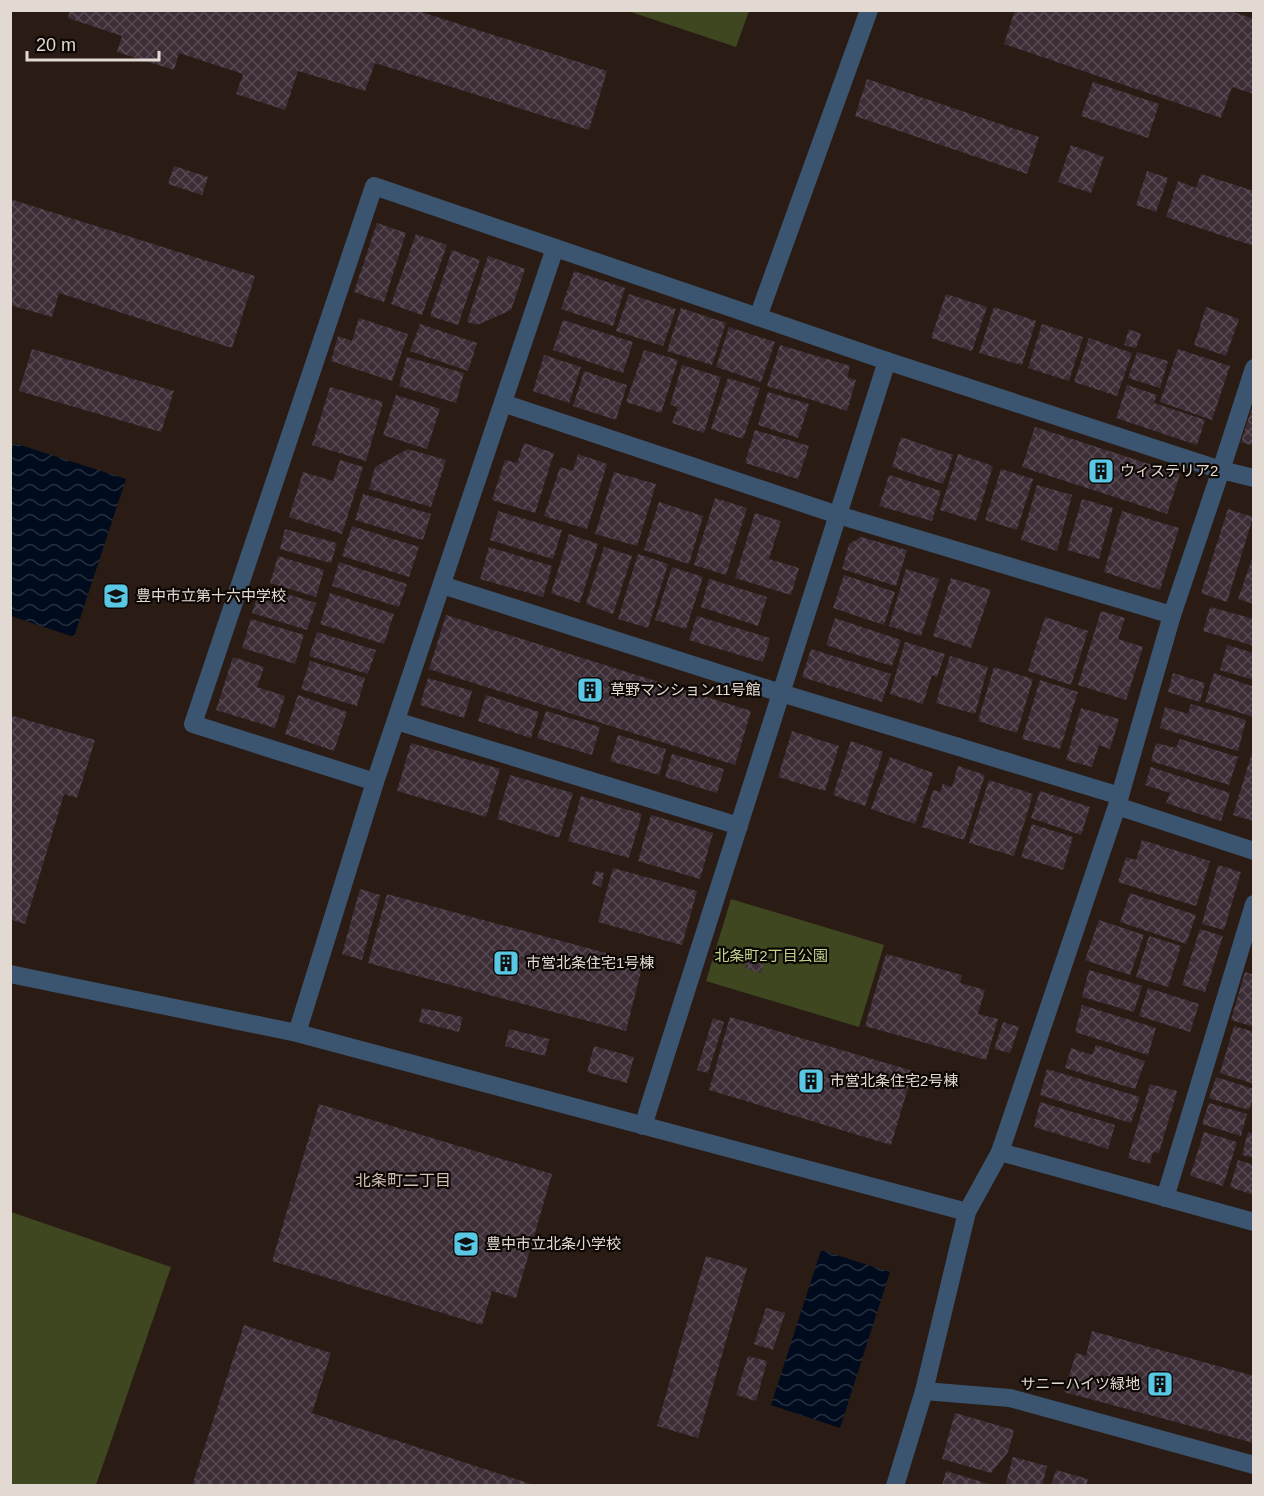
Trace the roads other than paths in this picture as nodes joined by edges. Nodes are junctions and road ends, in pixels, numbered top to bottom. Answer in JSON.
{"nodes":[{"id":1,"x":869,"y":10,"type":"edge"},
{"id":2,"x":555,"y":248,"type":"junction"},
{"id":3,"x":758,"y":317,"type":"junction"},
{"id":4,"x":887,"y":361,"type":"junction"},
{"id":5,"x":1254,"y":368,"type":"edge"},
{"id":6,"x":503,"y":403,"type":"junction"},
{"id":7,"x":1221,"y":470,"type":"junction"},
{"id":8,"x":1254,"y":478,"type":"edge"},
{"id":9,"x":838,"y":515,"type":"junction"},
{"id":10,"x":442,"y":585,"type":"junction"},
{"id":11,"x":1172,"y":615,"type":"junction"},
{"id":12,"x":781,"y":693,"type":"junction"},
{"id":13,"x":396,"y":721,"type":"junction"},
{"id":14,"x":375,"y":782,"type":"junction"},
{"id":15,"x":1119,"y":801,"type":"junction"},
{"id":16,"x":740,"y":826,"type":"junction"},
{"id":17,"x":1254,"y":851,"type":"edge"},
{"id":18,"x":1254,"y":904,"type":"edge"},
{"id":19,"x":10,"y":974,"type":"edge"},
{"id":20,"x":297,"y":1033,"type":"junction"},
{"id":21,"x":643,"y":1126,"type":"junction"},
{"id":22,"x":1000,"y":1152,"type":"junction"},
{"id":23,"x":1165,"y":1198,"type":"junction"},
{"id":24,"x":967,"y":1212,"type":"junction"},
{"id":25,"x":1254,"y":1222,"type":"edge"},
{"id":26,"x":924,"y":1391,"type":"junction"},
{"id":27,"x":1254,"y":1465,"type":"edge"},
{"id":28,"x":895,"y":1485,"type":"edge"}],
"edges":[{"from":1,"to":3,"type":"street"},
{"from":2,"to":3,"type":"street"},
{"from":2,"to":6,"type":"street"},
{"from":2,"to":14,"type":"street"},
{"from":3,"to":4,"type":"street"},
{"from":4,"to":7,"type":"street"},
{"from":4,"to":9,"type":"street"},
{"from":5,"to":7,"type":"street"},
{"from":6,"to":9,"type":"street"},
{"from":6,"to":10,"type":"street"},
{"from":7,"to":8,"type":"street"},
{"from":7,"to":11,"type":"street"},
{"from":9,"to":11,"type":"street"},
{"from":9,"to":12,"type":"street"},
{"from":10,"to":12,"type":"street"},
{"from":10,"to":13,"type":"street"},
{"from":11,"to":15,"type":"street"},
{"from":12,"to":15,"type":"street"},
{"from":12,"to":16,"type":"street"},
{"from":13,"to":14,"type":"street"},
{"from":13,"to":16,"type":"street"},
{"from":14,"to":20,"type":"street"},
{"from":15,"to":17,"type":"street"},
{"from":15,"to":22,"type":"street"},
{"from":16,"to":21,"type":"street"},
{"from":18,"to":23,"type":"street"},
{"from":19,"to":20,"type":"street"},
{"from":20,"to":21,"type":"street"},
{"from":21,"to":24,"type":"street"},
{"from":22,"to":23,"type":"street"},
{"from":22,"to":24,"type":"street"},
{"from":23,"to":25,"type":"street"},
{"from":24,"to":26,"type":"street"},
{"from":26,"to":27,"type":"street"},
{"from":26,"to":28,"type":"street"}]}
